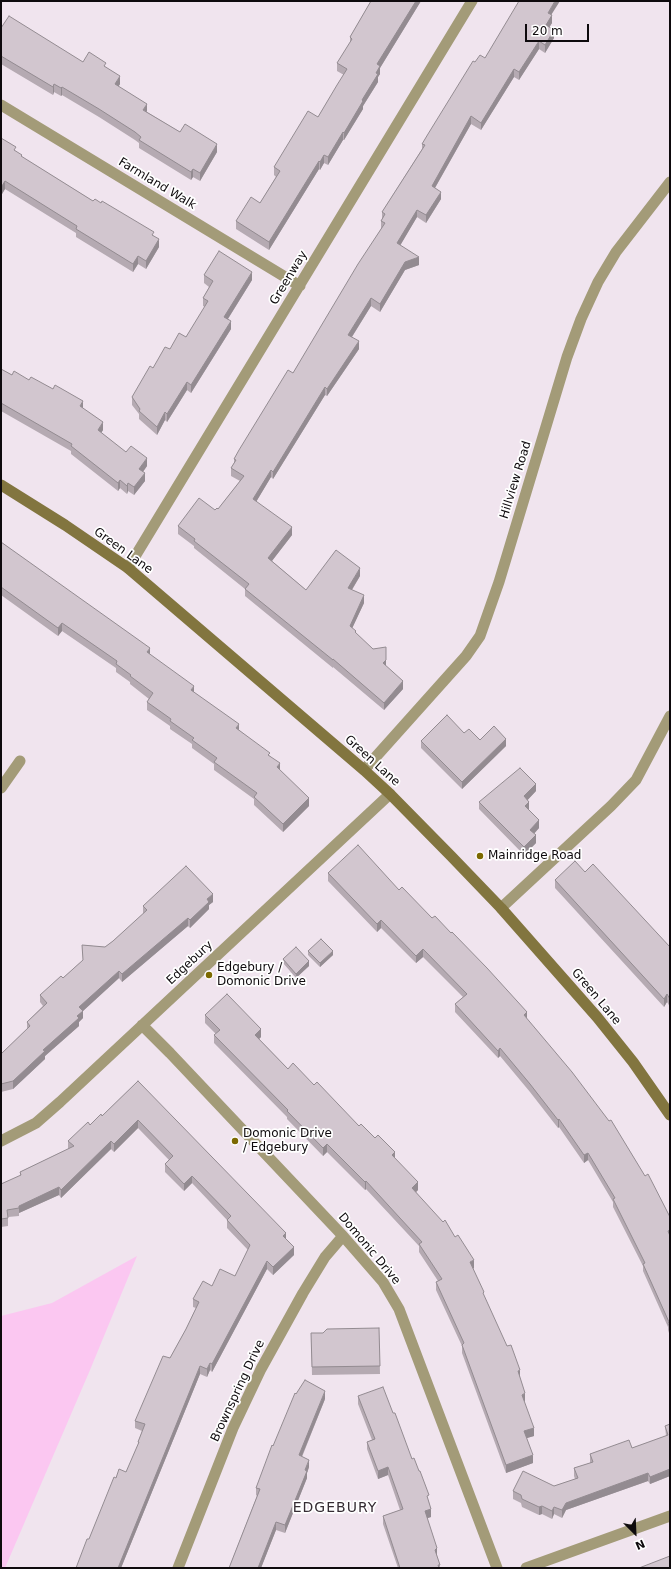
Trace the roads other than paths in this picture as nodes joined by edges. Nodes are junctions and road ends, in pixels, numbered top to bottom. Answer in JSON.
{"nodes":[{"id":1,"x":472,"y":1,"type":"edge"},
{"id":2,"x":1,"y":105,"type":"edge"},
{"id":3,"x":670,"y":182,"type":"edge"},
{"id":4,"x":300,"y":286,"type":"junction"},
{"id":5,"x":1,"y":484,"type":"edge"},
{"id":6,"x":128,"y":568,"type":"junction"},
{"id":7,"x":670,"y":716,"type":"edge"},
{"id":8,"x":20,"y":761,"type":"dead end"},
{"id":9,"x":364,"y":770,"type":"junction"},
{"id":10,"x":1,"y":788,"type":"edge"},
{"id":11,"x":390,"y":794,"type":"junction"},
{"id":12,"x":501,"y":908,"type":"junction"},
{"id":13,"x":142,"y":1025,"type":"junction"},
{"id":14,"x":670,"y":1115,"type":"edge"},
{"id":15,"x":1,"y":1141,"type":"edge"},
{"id":16,"x":343,"y":1236,"type":"junction"},
{"id":17,"x":670,"y":1516,"type":"edge"},
{"id":18,"x":178,"y":1568,"type":"edge"},
{"id":19,"x":497,"y":1568,"type":"edge"},
{"id":20,"x":526,"y":1568,"type":"edge"}],
"edges":[{"from":1,"to":4,"type":"street","name":"Greenway"},
{"from":2,"to":4,"type":"street","name":"Farmland Walk"},
{"from":3,"to":9,"type":"street","name":"Hillview Road"},
{"from":4,"to":6,"type":"street","name":"Greenway"},
{"from":5,"to":6,"type":"main road","name":"Green Lane"},
{"from":6,"to":9,"type":"main road","name":"Green Lane"},
{"from":7,"to":12,"type":"street"},
{"from":8,"to":10,"type":"street"},
{"from":9,"to":11,"type":"main road","name":"Green Lane"},
{"from":11,"to":12,"type":"main road","name":"Green Lane"},
{"from":11,"to":13,"type":"street","name":"Edgebury"},
{"from":12,"to":14,"type":"main road","name":"Green Lane"},
{"from":13,"to":15,"type":"street","name":"Edgebury"},
{"from":13,"to":16,"type":"street","name":"Domonic Drive"},
{"from":16,"to":18,"type":"street","name":"Brownspring Drive"},
{"from":16,"to":19,"type":"street","name":"Domonic Drive"},
{"from":17,"to":20,"type":"street"}]}
